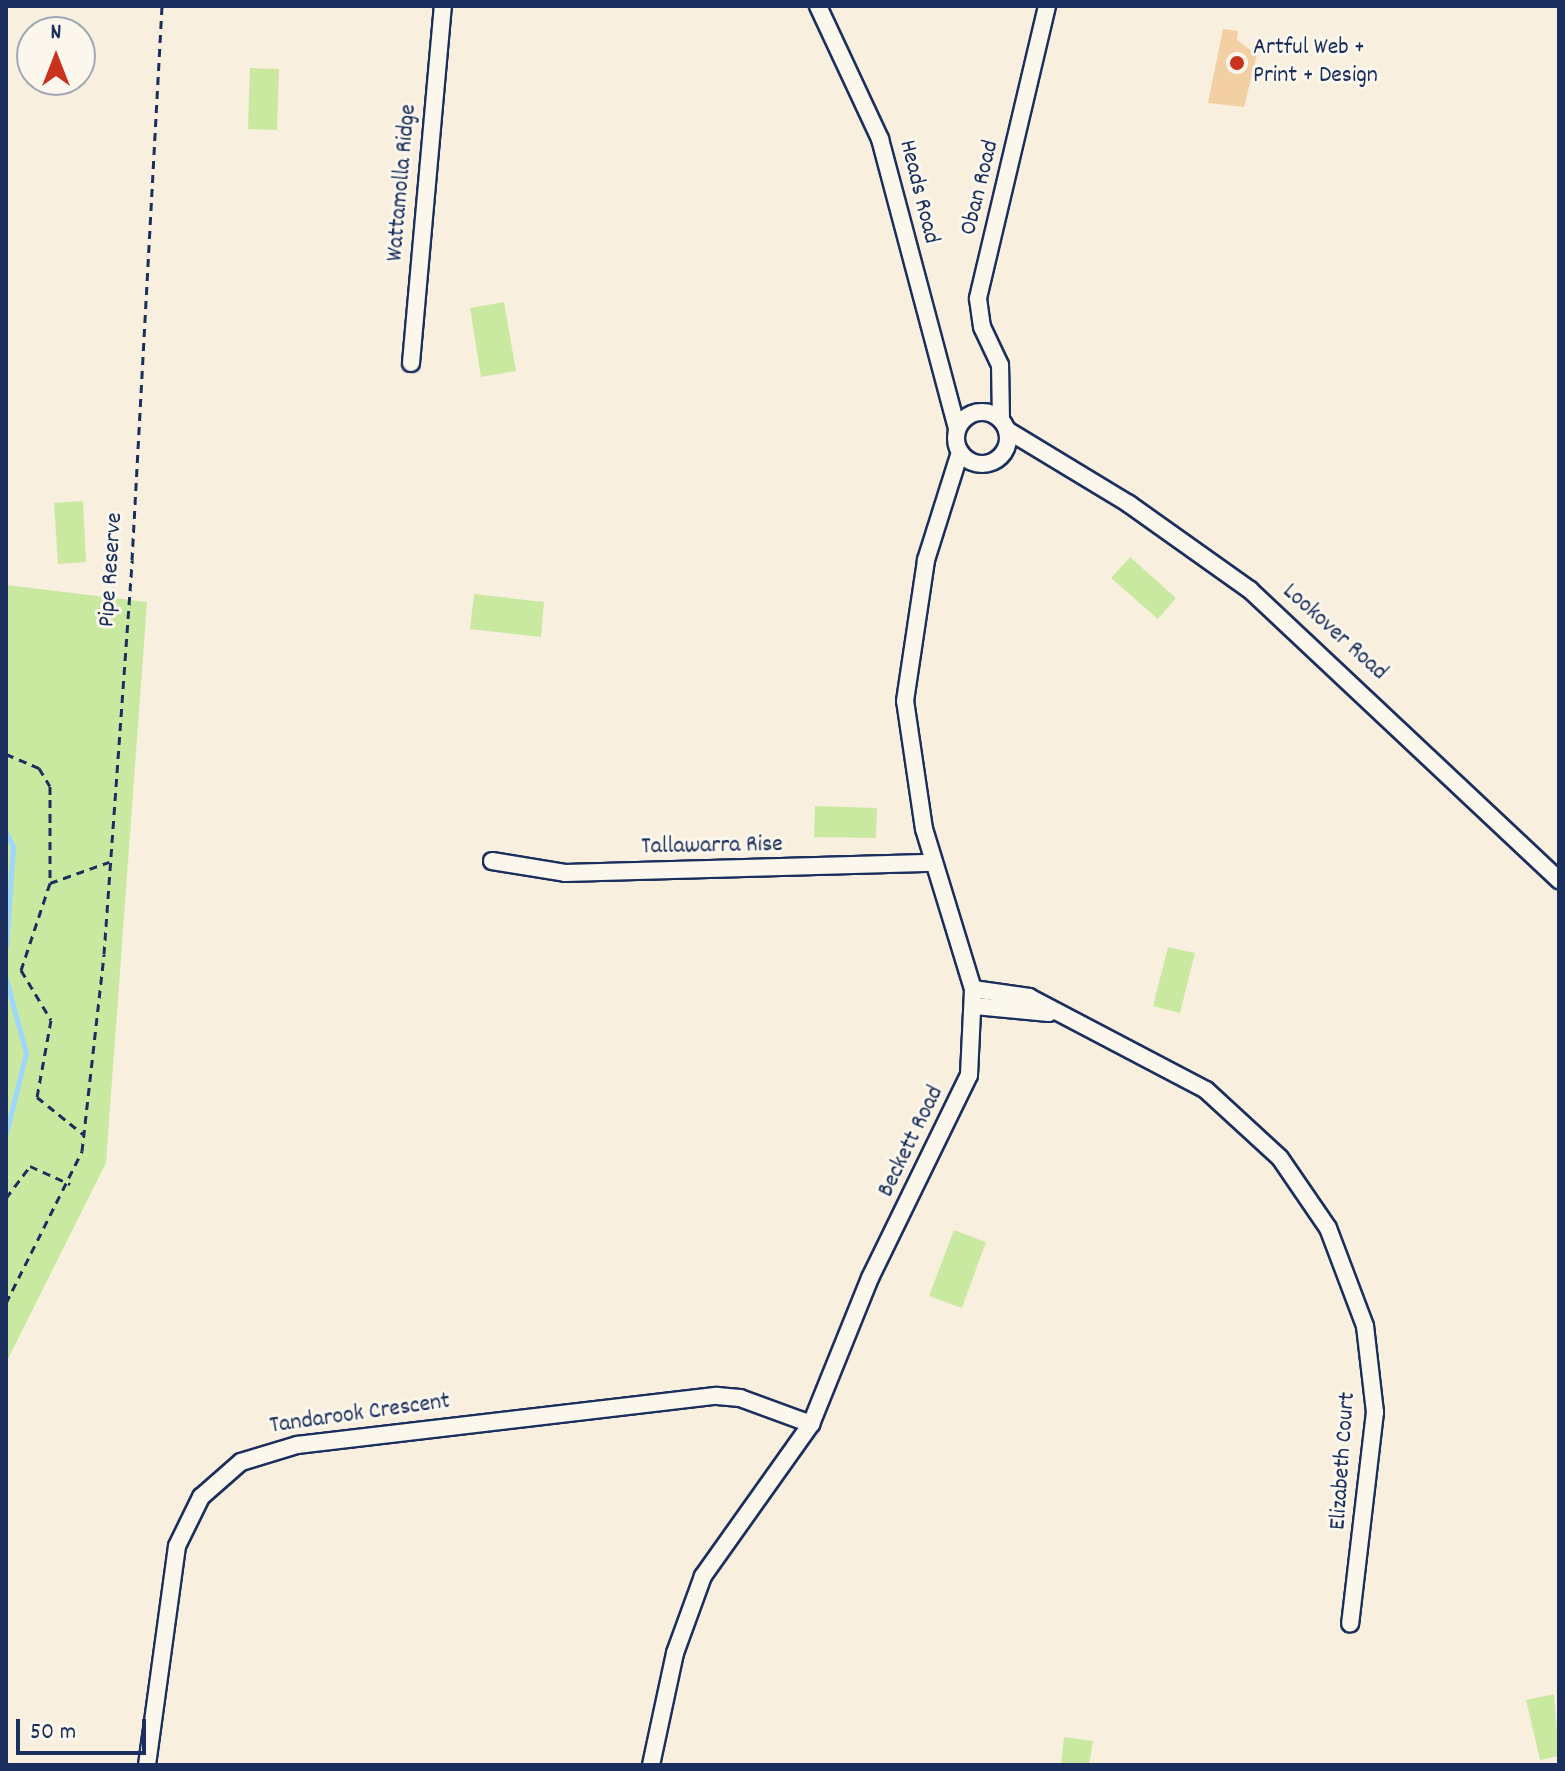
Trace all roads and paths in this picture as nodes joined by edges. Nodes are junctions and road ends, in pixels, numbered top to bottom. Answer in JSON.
{"nodes":[{"id":1,"x":162,"y":6,"type":"edge"},
{"id":2,"x":443,"y":6,"type":"edge"},
{"id":3,"x":818,"y":6,"type":"edge"},
{"id":4,"x":1047,"y":6,"type":"edge"},
{"id":5,"x":411,"y":363,"type":"dead end"},
{"id":6,"x":1002,"y":378,"type":"junction"},
{"id":7,"x":945,"y":400,"type":"junction"},
{"id":8,"x":980,"y":412,"type":"junction"},
{"id":9,"x":1004,"y":425,"type":"junction"},
{"id":10,"x":957,"y":429,"type":"junction"},
{"id":11,"x":1005,"y":451,"type":"junction"},
{"id":12,"x":960,"y":452,"type":"junction"},
{"id":13,"x":1049,"y":456,"type":"junction"},
{"id":14,"x":977,"y":463,"type":"junction"},
{"id":15,"x":949,"y":496,"type":"junction"},
{"id":16,"x":7,"y":754,"type":"edge"},
{"id":17,"x":492,"y":861,"type":"dead end"},
{"id":18,"x":109,"y":862,"type":"junction"},
{"id":19,"x":934,"y":863,"type":"junction"},
{"id":20,"x":1559,"y":880,"type":"edge"},
{"id":21,"x":50,"y":883,"type":"junction"},
{"id":22,"x":973,"y":989,"type":"junction"},
{"id":23,"x":975,"y":1006,"type":"junction"},
{"id":24,"x":1059,"y":1015,"type":"junction"},
{"id":25,"x":83,"y":1134,"type":"junction"},
{"id":26,"x":70,"y":1184,"type":"junction"},
{"id":27,"x":6,"y":1198,"type":"edge"},
{"id":28,"x":6,"y":1303,"type":"edge"},
{"id":29,"x":811,"y":1424,"type":"junction"},
{"id":30,"x":1350,"y":1624,"type":"dead end"},
{"id":31,"x":147,"y":1765,"type":"edge"},
{"id":32,"x":651,"y":1765,"type":"edge"}],
"edges":[{"from":1,"to":18,"type":"path","name":"Pipe Reserve"},
{"from":2,"to":5,"type":"street","name":"Wattamolla Ridge"},
{"from":3,"to":7,"type":"street","name":"Heads Road"},
{"from":4,"to":6,"type":"street","name":"Oban Road"},
{"from":6,"to":8,"type":"street"},
{"from":6,"to":9,"type":"street","name":"Oban Road"},
{"from":7,"to":8,"type":"street"},
{"from":7,"to":10,"type":"street","name":"Heads Road"},
{"from":8,"to":9,"type":"street"},
{"from":8,"to":10,"type":"street"},
{"from":9,"to":11,"type":"street"},
{"from":9,"to":13,"type":"street","name":"Lookover Road"},
{"from":10,"to":12,"type":"street"},
{"from":11,"to":13,"type":"street","name":"Lookover Road"},
{"from":11,"to":14,"type":"street"},
{"from":12,"to":14,"type":"street"},
{"from":12,"to":15,"type":"street","name":"Beckett Road"},
{"from":13,"to":20,"type":"street","name":"Lookover Road"},
{"from":14,"to":15,"type":"street","name":"Beckett Road"},
{"from":15,"to":19,"type":"street","name":"Beckett Road"},
{"from":16,"to":21,"type":"path"},
{"from":17,"to":19,"type":"street","name":"Tallawarra Rise"},
{"from":18,"to":21,"type":"path"},
{"from":18,"to":25,"type":"path","name":"Pipe Reserve"},
{"from":19,"to":22,"type":"street","name":"Beckett Road"},
{"from":21,"to":25,"type":"path"},
{"from":22,"to":23,"type":"street","name":"Beckett Road"},
{"from":22,"to":24,"type":"street","name":"Elizabeth Court"},
{"from":23,"to":24,"type":"street","name":"Elizabeth Court"},
{"from":23,"to":29,"type":"street","name":"Beckett Road"},
{"from":24,"to":30,"type":"street","name":"Elizabeth Court"},
{"from":25,"to":26,"type":"path","name":"Pipe Reserve"},
{"from":26,"to":27,"type":"path"},
{"from":26,"to":28,"type":"path","name":"Pipe Reserve"},
{"from":29,"to":31,"type":"street","name":"Tandarook Crescent"},
{"from":29,"to":32,"type":"street","name":"Beckett Road"}]}
